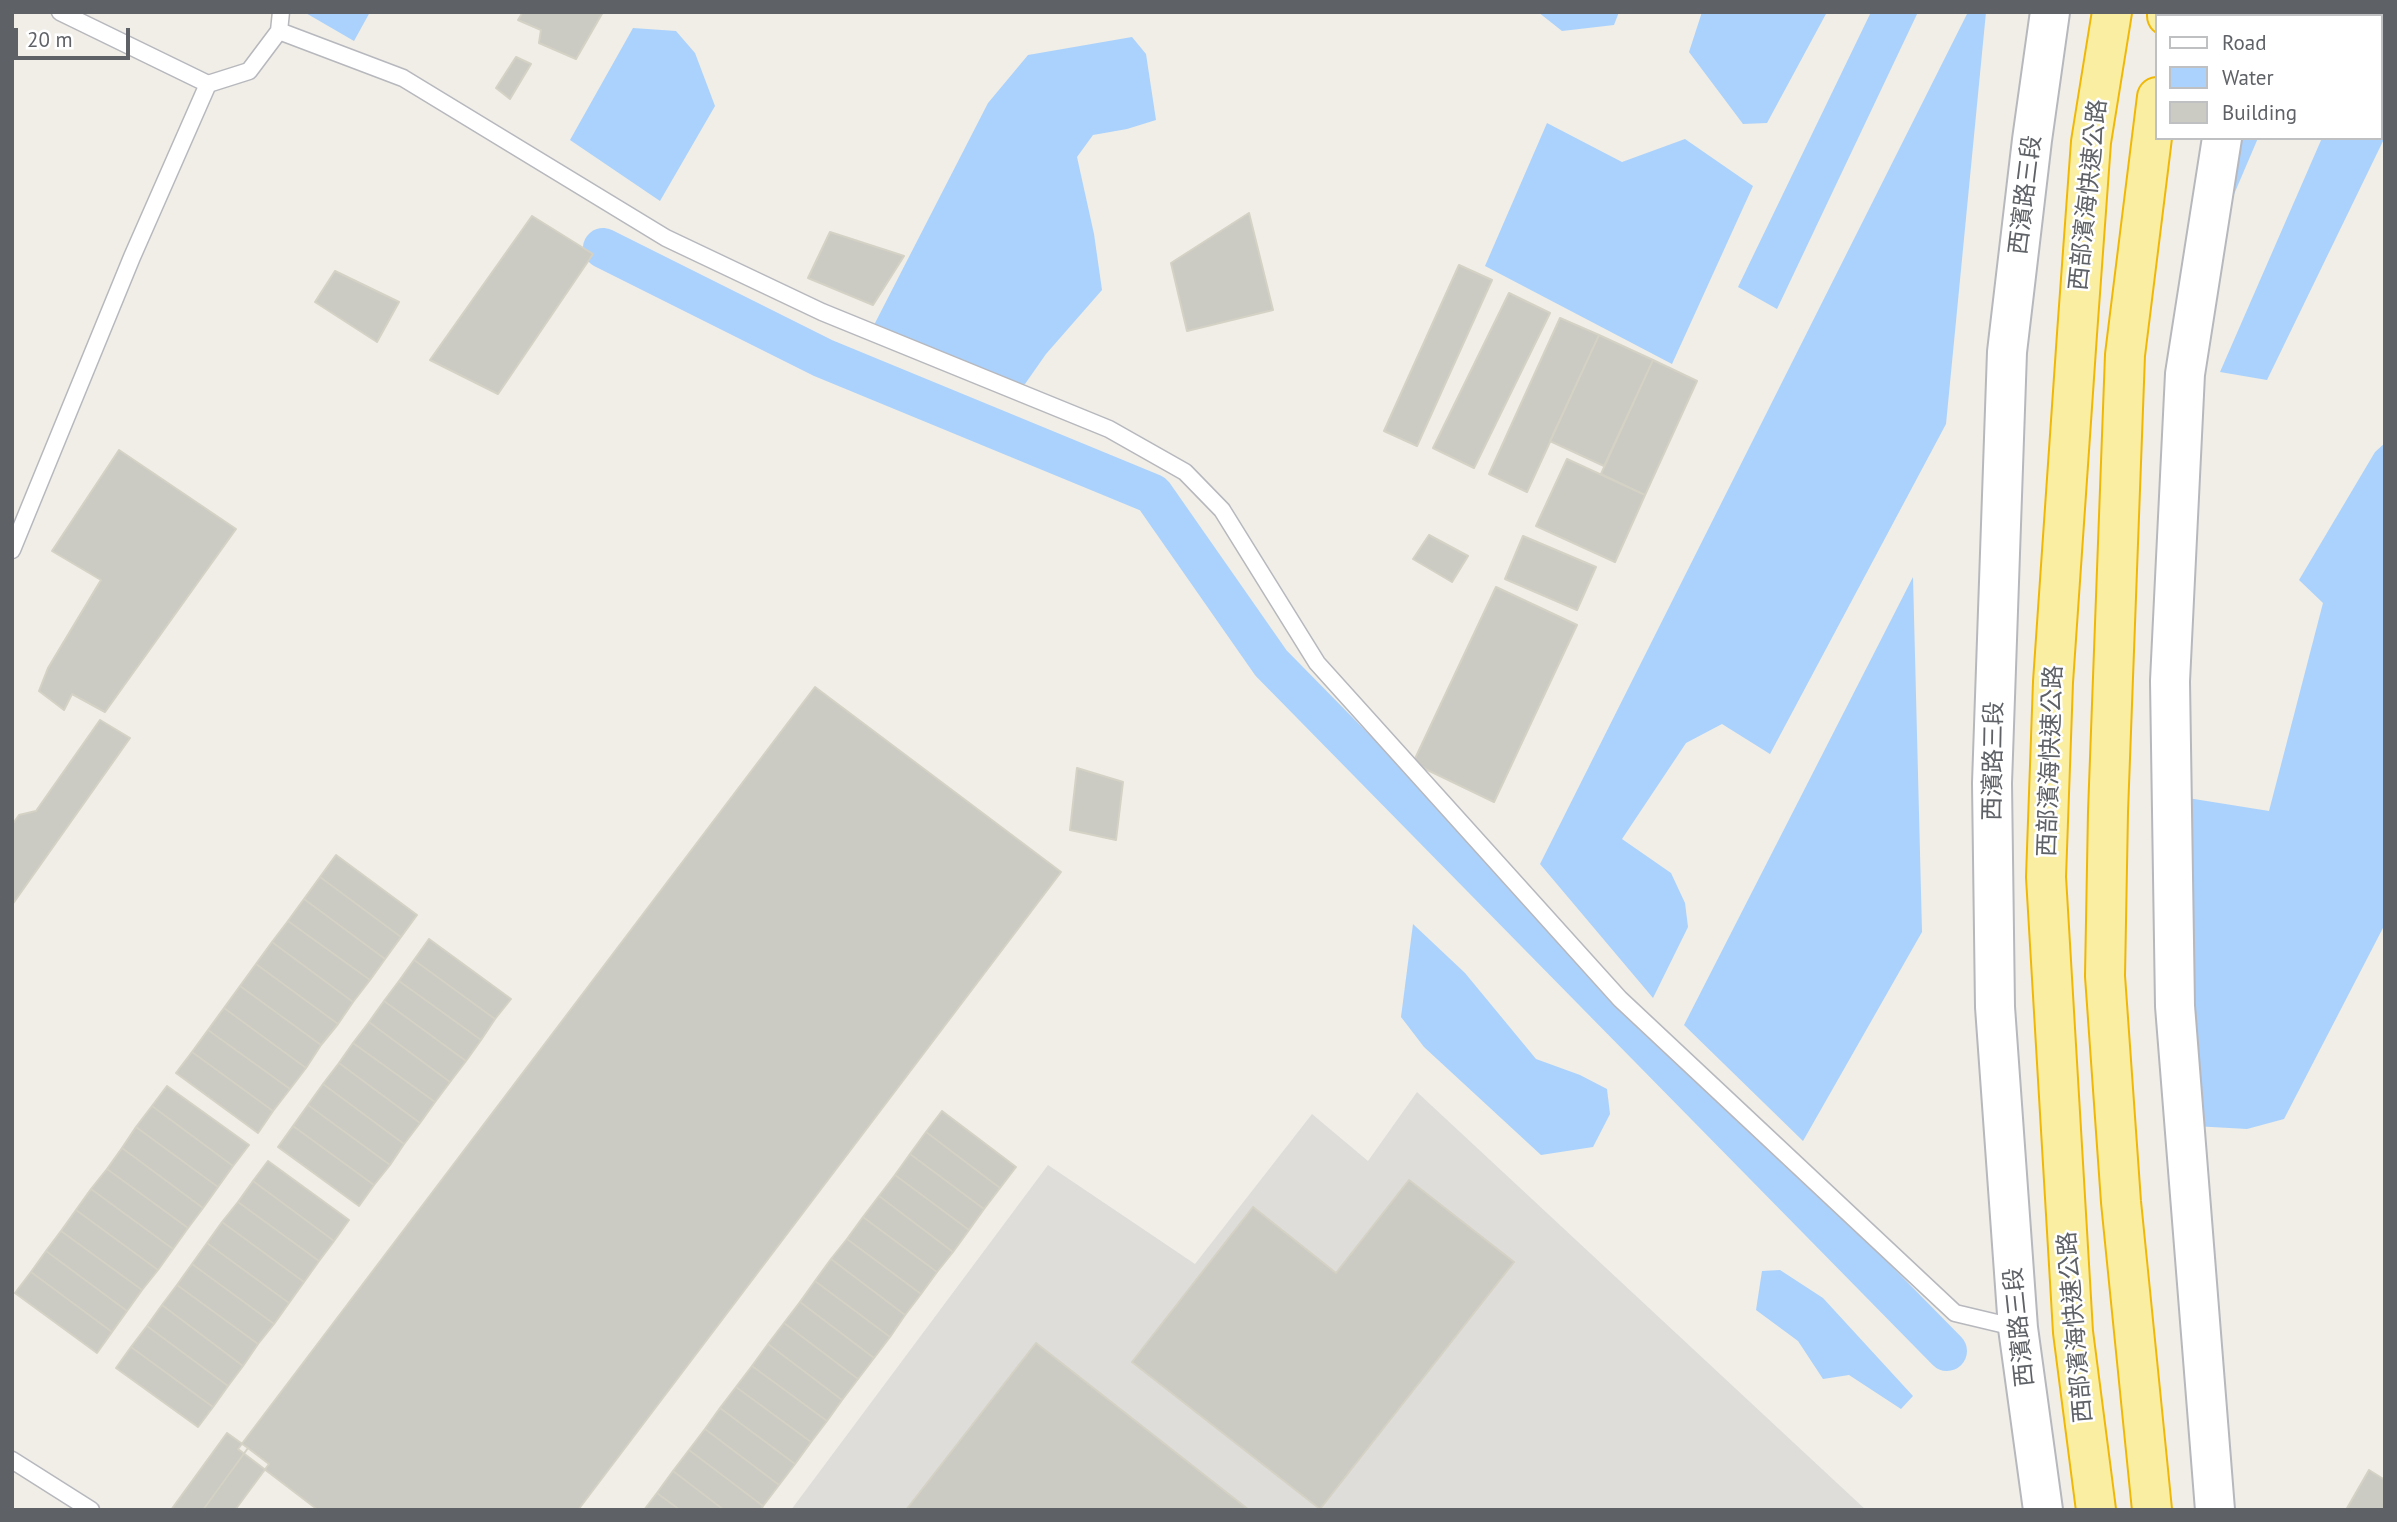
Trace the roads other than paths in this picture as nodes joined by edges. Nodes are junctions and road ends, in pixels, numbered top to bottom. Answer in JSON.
{"nodes":[{"id":1,"x":60,"y":12,"type":"edge"},
{"id":2,"x":281,"y":12,"type":"edge"},
{"id":3,"x":2050,"y":12,"type":"edge"},
{"id":4,"x":2112,"y":12,"type":"edge"},
{"id":5,"x":279,"y":31,"type":"junction"},
{"id":6,"x":208,"y":84,"type":"junction"},
{"id":7,"x":2156,"y":105,"type":"edge"},
{"id":8,"x":2222,"y":140,"type":"edge"},
{"id":9,"x":12,"y":550,"type":"edge"},
{"id":10,"x":2018,"y":1328,"type":"junction"},
{"id":11,"x":12,"y":1460,"type":"edge"},
{"id":12,"x":91,"y":1510,"type":"edge"},
{"id":13,"x":2043,"y":1510,"type":"edge"},
{"id":14,"x":2096,"y":1510,"type":"edge"},
{"id":15,"x":2152,"y":1510,"type":"edge"},
{"id":16,"x":2215,"y":1510,"type":"edge"}],
"edges":[{"from":1,"to":6,"type":"lane"},
{"from":2,"to":5,"type":"lane"},
{"from":3,"to":10,"type":"street","name":"西濱路三段"},
{"from":4,"to":14,"type":"highway","name":"西部濱海快速公路"},
{"from":5,"to":6,"type":"lane"},
{"from":5,"to":10,"type":"lane"},
{"from":6,"to":9,"type":"lane"},
{"from":7,"to":15,"type":"highway"},
{"from":8,"to":16,"type":"street"},
{"from":10,"to":13,"type":"street","name":"西濱路三段"},
{"from":11,"to":12,"type":"lane"}]}
